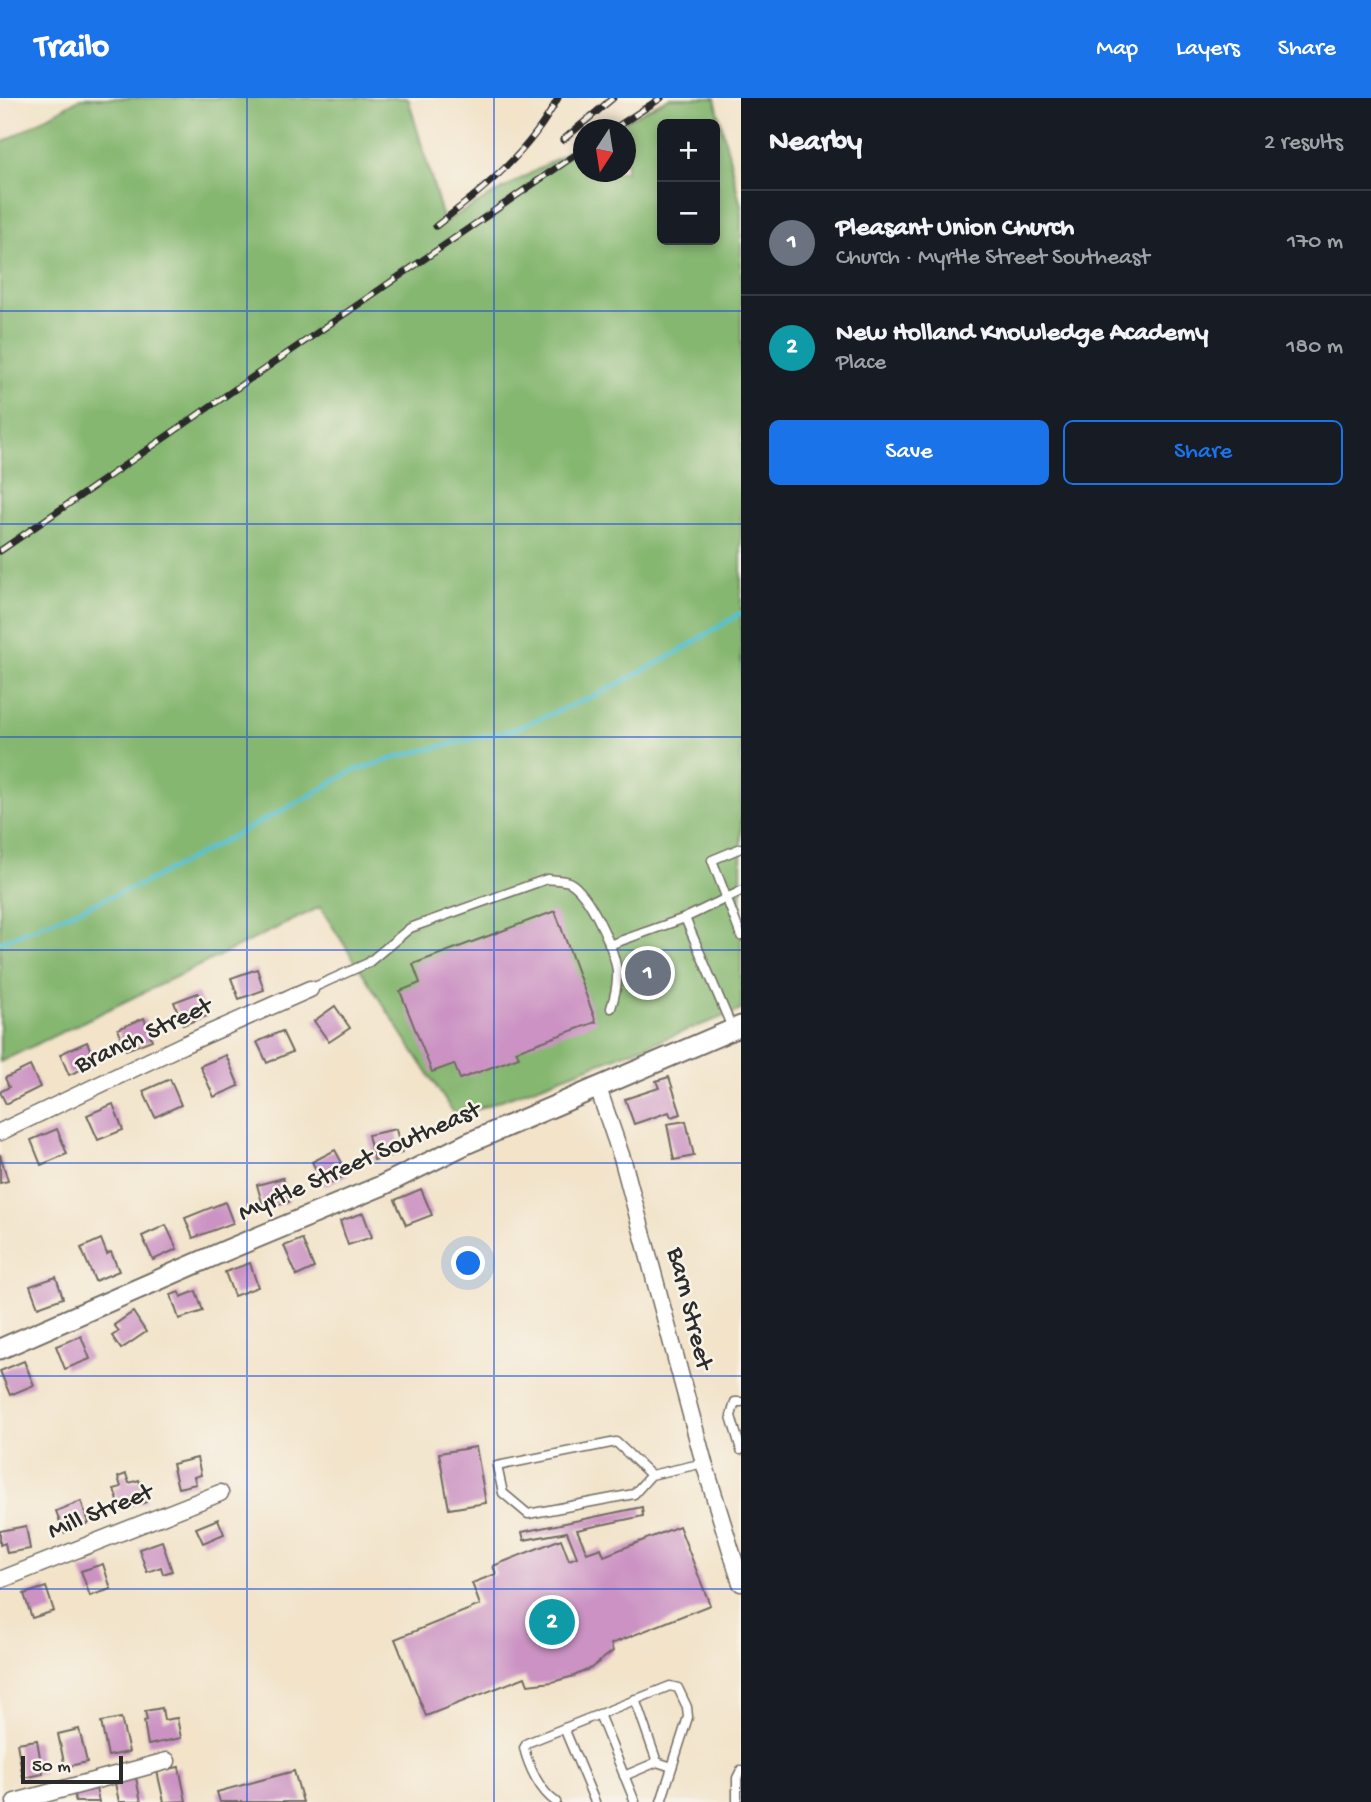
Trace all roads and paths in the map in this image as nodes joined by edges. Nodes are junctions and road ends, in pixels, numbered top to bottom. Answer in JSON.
{"nodes":[{"id":1,"x":741,"y":848,"type":"edge"},
{"id":2,"x":741,"y":891,"type":"edge"},
{"id":3,"x":724,"y":897,"type":"junction"},
{"id":4,"x":685,"y":918,"type":"junction"},
{"id":5,"x":741,"y":936,"type":"edge"},
{"id":6,"x":610,"y":944,"type":"junction"},
{"id":7,"x":310,"y":989,"type":"joint"},
{"id":8,"x":611,"y":1009,"type":"dead end"},
{"id":9,"x":737,"y":1028,"type":"edge"},
{"id":10,"x":598,"y":1088,"type":"junction"},
{"id":11,"x":0,"y":1132,"type":"edge"},
{"id":12,"x":0,"y":1349,"type":"edge"},
{"id":13,"x":741,"y":1402,"type":"edge"},
{"id":14,"x":741,"y":1450,"type":"edge"},
{"id":15,"x":704,"y":1463,"type":"junction"},
{"id":16,"x":651,"y":1475,"type":"junction"},
{"id":17,"x":220,"y":1493,"type":"dead end"},
{"id":18,"x":0,"y":1580,"type":"edge"},
{"id":19,"x":741,"y":1583,"type":"edge"},
{"id":20,"x":635,"y":1699,"type":"junction"},
{"id":21,"x":599,"y":1714,"type":"junction"},
{"id":22,"x":564,"y":1728,"type":"junction"},
{"id":23,"x":167,"y":1762,"type":"dead end"},
{"id":24,"x":657,"y":1762,"type":"junction"},
{"id":25,"x":672,"y":1767,"type":"junction"},
{"id":26,"x":741,"y":1770,"type":"edge"},
{"id":27,"x":624,"y":1776,"type":"junction"},
{"id":28,"x":15,"y":1802,"type":"edge"},
{"id":29,"x":556,"y":1802,"type":"edge"},
{"id":30,"x":595,"y":1802,"type":"edge"},
{"id":31,"x":635,"y":1802,"type":"edge"},
{"id":32,"x":661,"y":1802,"type":"edge"},
{"id":33,"x":737,"y":1802,"type":"edge"}],
"edges":[{"from":1,"to":3,"type":"lane"},
{"from":2,"to":3,"type":"lane"},
{"from":3,"to":4,"type":"lane"},
{"from":3,"to":5,"type":"lane"},
{"from":4,"to":6,"type":"lane"},
{"from":4,"to":9,"type":"lane"},
{"from":6,"to":7,"type":"lane"},
{"from":6,"to":8,"type":"lane"},
{"from":7,"to":11,"type":"street","name":"Branch Street"},
{"from":9,"to":10,"type":"street","name":"Myrtle Street Southeast"},
{"from":10,"to":12,"type":"street","name":"Myrtle Street Southeast"},
{"from":10,"to":15,"type":"street","name":"Barn Street"},
{"from":13,"to":14,"type":"lane"},
{"from":15,"to":16,"type":"lane"},
{"from":15,"to":19,"type":"street","name":"Barn Street"},
{"from":16,"to":16,"type":"lane"},
{"from":17,"to":18,"type":"street","name":"Mill Street"},
{"from":20,"to":21,"type":"lane"},
{"from":20,"to":24,"type":"lane"},
{"from":20,"to":25,"type":"lane"},
{"from":21,"to":22,"type":"lane"},
{"from":21,"to":27,"type":"lane"},
{"from":22,"to":29,"type":"lane"},
{"from":22,"to":30,"type":"lane"},
{"from":23,"to":28,"type":"street"},
{"from":24,"to":25,"type":"lane"},
{"from":24,"to":27,"type":"lane"},
{"from":25,"to":32,"type":"lane"},
{"from":26,"to":33,"type":"lane"},
{"from":27,"to":31,"type":"lane"}]}
